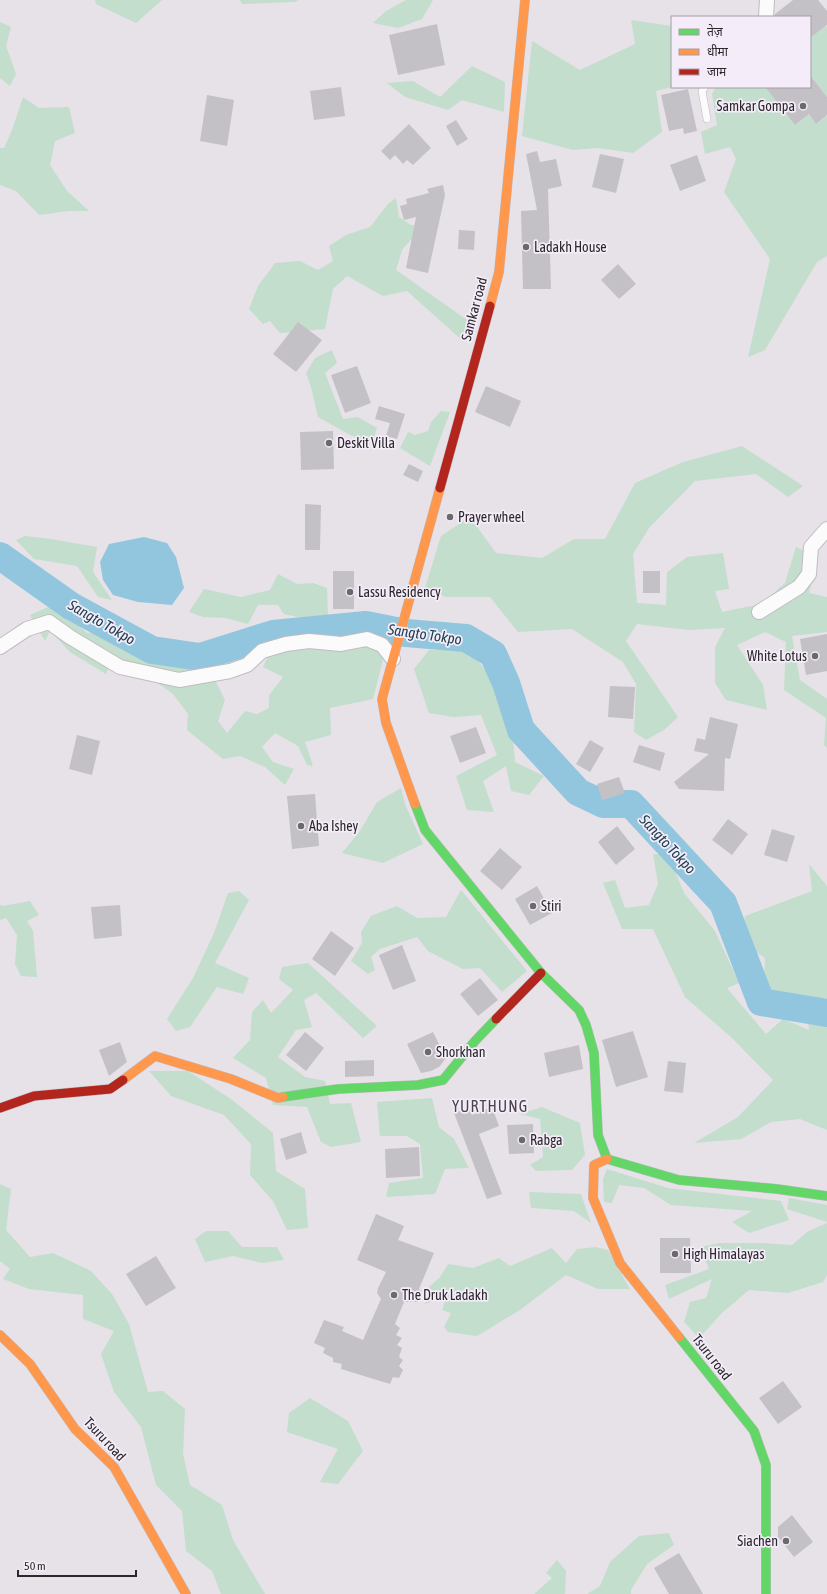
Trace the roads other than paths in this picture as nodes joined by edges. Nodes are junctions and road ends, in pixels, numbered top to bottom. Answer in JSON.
{"nodes":[{"id":1,"x":525,"y":0,"type":"edge"},
{"id":2,"x":767,"y":0,"type":"edge"},
{"id":3,"x":766,"y":16,"type":"edge"},
{"id":4,"x":704,"y":88,"type":"edge"},
{"id":5,"x":707,"y":119,"type":"dead end"},
{"id":6,"x":827,"y":529,"type":"edge"},
{"id":7,"x":759,"y":612,"type":"dead end"},
{"id":8,"x":0,"y":647,"type":"edge"},
{"id":9,"x":392,"y":659,"type":"junction"},
{"id":10,"x":541,"y":973,"type":"junction"},
{"id":11,"x":0,"y":1108,"type":"edge"},
{"id":12,"x":607,"y":1159,"type":"junction"},
{"id":13,"x":827,"y":1196,"type":"edge"},
{"id":14,"x":0,"y":1335,"type":"edge"},
{"id":15,"x":186,"y":1594,"type":"edge"},
{"id":16,"x":766,"y":1594,"type":"edge"}],
"edges":[{"from":1,"to":9,"type":"street","name":"Samkar road"},
{"from":2,"to":3,"type":"street"},
{"from":4,"to":5,"type":"lane"},
{"from":6,"to":7,"type":"street"},
{"from":8,"to":9,"type":"street"},
{"from":9,"to":10,"type":"street","name":"Samkar road"},
{"from":10,"to":11,"type":"street"},
{"from":10,"to":12,"type":"street","name":"Samkar road"},
{"from":12,"to":13,"type":"street"},
{"from":12,"to":16,"type":"street","name":"Tsuru road"},
{"from":14,"to":15,"type":"street","name":"Tsuru road"}]}
